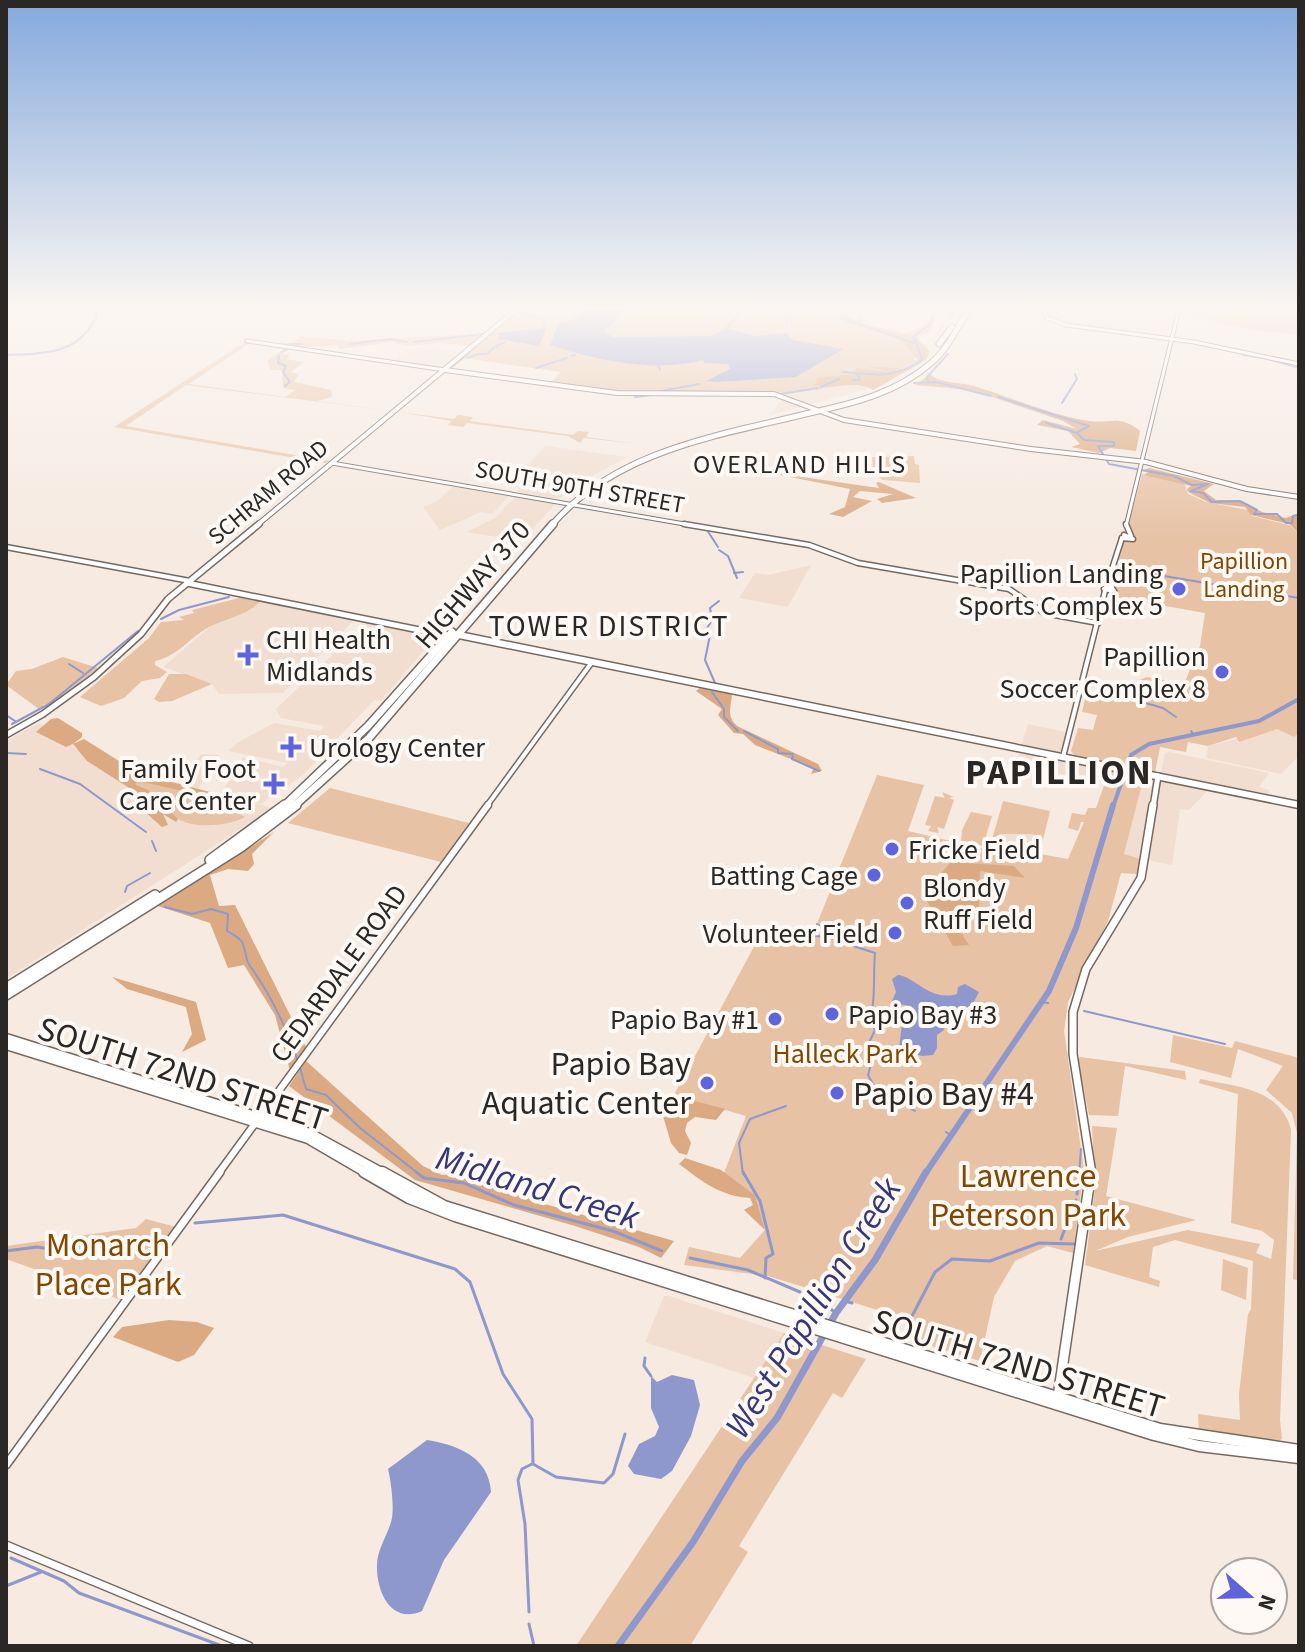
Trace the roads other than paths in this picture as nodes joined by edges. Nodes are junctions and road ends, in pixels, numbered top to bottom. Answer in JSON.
{"nodes":[{"id":1,"x":425,"y":386,"type":"edge"},
{"id":2,"x":565,"y":386,"type":"edge"},
{"id":3,"x":887,"y":386,"type":"edge"},
{"id":4,"x":893,"y":386,"type":"edge"},
{"id":5,"x":1159,"y":386,"type":"edge"},
{"id":6,"x":818,"y":410,"type":"junction"},
{"id":7,"x":332,"y":463,"type":"junction"},
{"id":8,"x":1139,"y":464,"type":"junction"},
{"id":9,"x":1299,"y":498,"type":"edge"},
{"id":10,"x":567,"y":503,"type":"junction"},
{"id":11,"x":1124,"y":534,"type":"junction"},
{"id":12,"x":1130,"y":538,"type":"junction"},
{"id":13,"x":1120,"y":545,"type":"junction"},
{"id":14,"x":6,"y":547,"type":"edge"},
{"id":15,"x":189,"y":583,"type":"junction"},
{"id":16,"x":227,"y":590,"type":"junction"},
{"id":17,"x":1098,"y":623,"type":"junction"},
{"id":18,"x":397,"y":624,"type":"junction"},
{"id":19,"x":453,"y":635,"type":"junction"},
{"id":20,"x":591,"y":663,"type":"junction"},
{"id":21,"x":6,"y":737,"type":"edge"},
{"id":22,"x":1063,"y":757,"type":"junction"},
{"id":23,"x":1158,"y":776,"type":"junction"},
{"id":24,"x":1299,"y":805,"type":"edge"},
{"id":25,"x":6,"y":988,"type":"edge"},
{"id":26,"x":6,"y":995,"type":"edge"},
{"id":27,"x":6,"y":1038,"type":"edge"},
{"id":28,"x":6,"y":1045,"type":"edge"},
{"id":29,"x":258,"y":1120,"type":"junction"},
{"id":30,"x":1057,"y":1402,"type":"junction"},
{"id":31,"x":1295,"y":1454,"type":"edge"},
{"id":32,"x":6,"y":1465,"type":"edge"},
{"id":33,"x":6,"y":1545,"type":"edge"},
{"id":34,"x":249,"y":1646,"type":"edge"}],
"edges":[{"from":1,"to":7,"type":"main road","name":"SCHRAM ROAD"},
{"from":2,"to":6,"type":"main road"},
{"from":3,"to":6,"type":"highway","name":"HIGHWAY 370"},
{"from":4,"to":6,"type":"highway","name":"HIGHWAY 370"},
{"from":5,"to":8,"type":"street"},
{"from":6,"to":8,"type":"main road"},
{"from":6,"to":10,"type":"highway","name":"HIGHWAY 370"},
{"from":6,"to":10,"type":"highway","name":"HIGHWAY 370"},
{"from":7,"to":10,"type":"street","name":"SOUTH 90TH STREET"},
{"from":7,"to":15,"type":"main road","name":"SCHRAM ROAD"},
{"from":8,"to":9,"type":"main road"},
{"from":8,"to":11,"type":"street"},
{"from":10,"to":17,"type":"street","name":"SOUTH 90TH STREET"},
{"from":10,"to":19,"type":"highway","name":"HIGHWAY 370"},
{"from":10,"to":19,"type":"highway","name":"HIGHWAY 370"},
{"from":11,"to":12,"type":"street"},
{"from":11,"to":12,"type":"street"},
{"from":11,"to":13,"type":"street"},
{"from":12,"to":13,"type":"street"},
{"from":13,"to":17,"type":"street"},
{"from":14,"to":15,"type":"street"},
{"from":15,"to":16,"type":"main road"},
{"from":15,"to":21,"type":"main road","name":"SCHRAM ROAD"},
{"from":16,"to":18,"type":"main road"},
{"from":16,"to":18,"type":"main road"},
{"from":17,"to":22,"type":"street"},
{"from":18,"to":19,"type":"main road"},
{"from":18,"to":19,"type":"main road"},
{"from":19,"to":20,"type":"main road"},
{"from":19,"to":25,"type":"highway","name":"HIGHWAY 370"},
{"from":19,"to":26,"type":"highway","name":"HIGHWAY 370"},
{"from":20,"to":22,"type":"main road"},
{"from":20,"to":29,"type":"street","name":"CEDARDALE ROAD"},
{"from":22,"to":23,"type":"main road"},
{"from":23,"to":24,"type":"main road"},
{"from":23,"to":30,"type":"main road"},
{"from":27,"to":29,"type":"main road","name":"SOUTH 72ND STREET"},
{"from":28,"to":29,"type":"main road","name":"SOUTH 72ND STREET"},
{"from":29,"to":30,"type":"main road","name":"SOUTH 72ND STREET"},
{"from":29,"to":32,"type":"street","name":"CEDARDALE ROAD"},
{"from":30,"to":31,"type":"main road","name":"SOUTH 72ND STREET"},
{"from":30,"to":31,"type":"main road","name":"SOUTH 72ND STREET"},
{"from":33,"to":34,"type":"street"}]}
